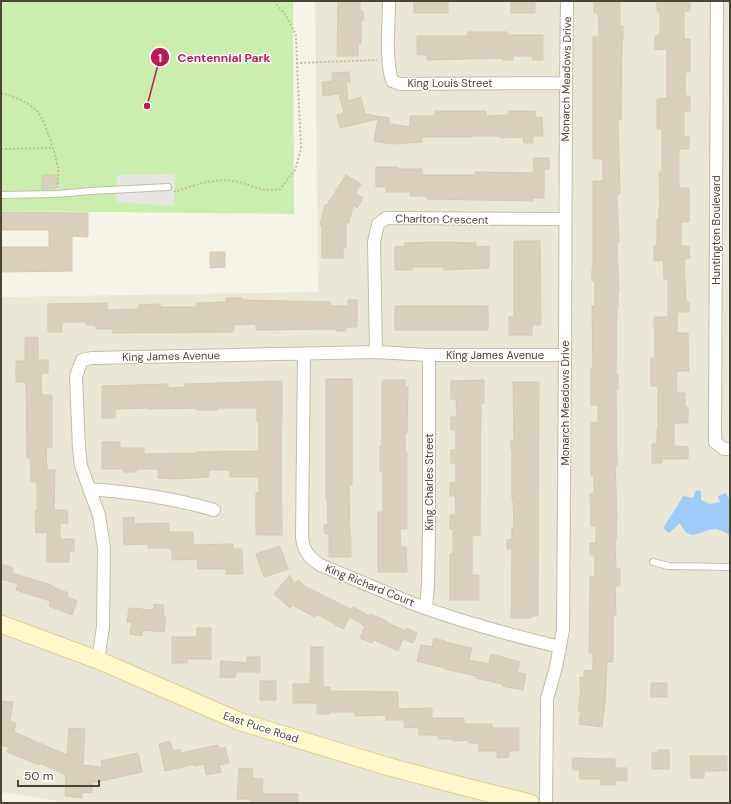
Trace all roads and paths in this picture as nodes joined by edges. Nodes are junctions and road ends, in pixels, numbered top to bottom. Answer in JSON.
{"nodes":[{"id":1,"x":274,"y":1,"type":"edge"},
{"id":2,"x":389,"y":1,"type":"edge"},
{"id":3,"x":567,"y":1,"type":"edge"},
{"id":4,"x":717,"y":1,"type":"edge"},
{"id":5,"x":388,"y":60,"type":"junction"},
{"id":6,"x":297,"y":63,"type":"junction"},
{"id":7,"x":566,"y":83,"type":"junction"},
{"id":8,"x":1,"y":93,"type":"edge"},
{"id":9,"x":53,"y":148,"type":"junction"},
{"id":10,"x":1,"y":149,"type":"edge"},
{"id":11,"x":168,"y":187,"type":"joint"},
{"id":12,"x":58,"y":194,"type":"junction"},
{"id":13,"x":1,"y":195,"type":"edge"},
{"id":14,"x":565,"y":219,"type":"junction"},
{"id":15,"x":376,"y":352,"type":"junction"},
{"id":16,"x":304,"y":354,"type":"junction"},
{"id":17,"x":565,"y":354,"type":"junction"},
{"id":18,"x":429,"y":355,"type":"junction"},
{"id":19,"x":730,"y":449,"type":"edge"},
{"id":20,"x":89,"y":489,"type":"junction"},
{"id":21,"x":214,"y":510,"type":"dead end"},
{"id":22,"x":653,"y":562,"type":"dead end"},
{"id":23,"x":730,"y":567,"type":"edge"},
{"id":24,"x":426,"y":608,"type":"junction"},
{"id":25,"x":1,"y":624,"type":"edge"},
{"id":26,"x":560,"y":647,"type":"junction"},
{"id":27,"x":98,"y":660,"type":"junction"},
{"id":28,"x":530,"y":803,"type":"edge"},
{"id":29,"x":546,"y":803,"type":"edge"}],
"edges":[{"from":1,"to":6,"type":"path"},
{"from":2,"to":5,"type":"street","name":"King Louis Street"},
{"from":3,"to":7,"type":"street","name":"Monarch Meadows Drive"},
{"from":4,"to":19,"type":"street","name":"Huntington Boulevard"},
{"from":5,"to":6,"type":"path"},
{"from":5,"to":7,"type":"street","name":"King Louis Street"},
{"from":6,"to":11,"type":"path"},
{"from":7,"to":14,"type":"street","name":"Monarch Meadows Drive"},
{"from":8,"to":9,"type":"path"},
{"from":9,"to":10,"type":"path"},
{"from":9,"to":12,"type":"path"},
{"from":11,"to":12,"type":"lane"},
{"from":12,"to":13,"type":"lane"},
{"from":14,"to":15,"type":"street","name":"Charlton Crescent"},
{"from":14,"to":17,"type":"street","name":"Monarch Meadows Drive"},
{"from":15,"to":16,"type":"street","name":"King James Avenue"},
{"from":15,"to":18,"type":"street","name":"King James Avenue"},
{"from":16,"to":20,"type":"street","name":"King James Avenue"},
{"from":16,"to":24,"type":"street","name":"King Richard Court"},
{"from":17,"to":18,"type":"street","name":"King James Avenue"},
{"from":17,"to":26,"type":"street","name":"Monarch Meadows Drive"},
{"from":18,"to":24,"type":"street","name":"King Charles Street"},
{"from":20,"to":21,"type":"street"},
{"from":20,"to":27,"type":"street","name":"King James Avenue"},
{"from":22,"to":23,"type":"lane"},
{"from":24,"to":26,"type":"street","name":"King Richard Court"},
{"from":25,"to":27,"type":"main road","name":"East Puce Road"},
{"from":26,"to":29,"type":"street","name":"Monarch Meadows Drive"},
{"from":27,"to":28,"type":"main road","name":"East Puce Road"}]}
